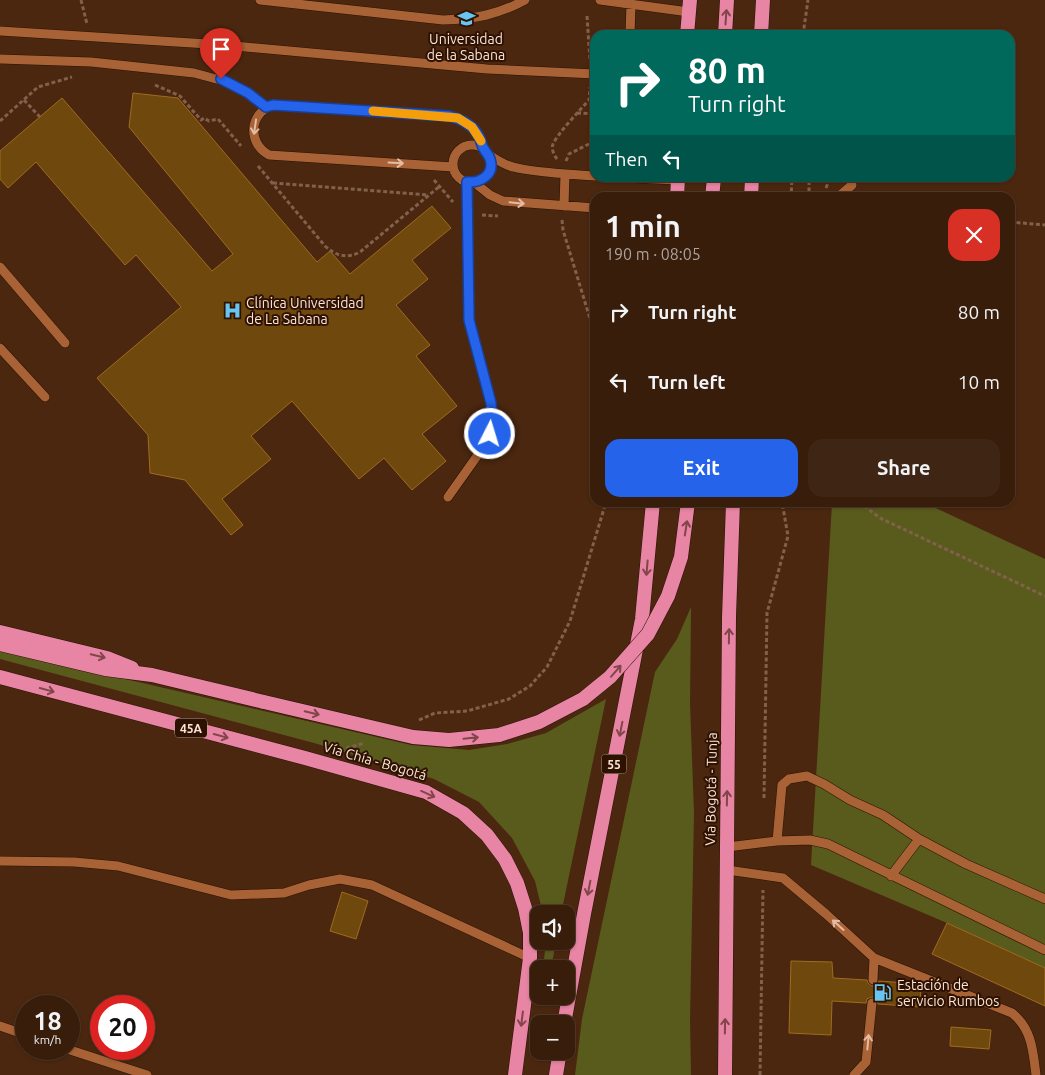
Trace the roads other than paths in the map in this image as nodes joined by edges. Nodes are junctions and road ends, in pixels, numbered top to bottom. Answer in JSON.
{"nodes":[{"id":1,"x":260,"y":0,"type":"edge"},
{"id":2,"x":525,"y":0,"type":"edge"},
{"id":3,"x":600,"y":0,"type":"edge"},
{"id":4,"x":645,"y":0,"type":"edge"},
{"id":5,"x":727,"y":0,"type":"edge"},
{"id":6,"x":631,"y":3,"type":"junction"},
{"id":7,"x":763,"y":3,"type":"edge"},
{"id":8,"x":654,"y":6,"type":"junction"},
{"id":9,"x":689,"y":6,"type":"edge"},
{"id":10,"x":0,"y":30,"type":"edge"},
{"id":11,"x":630,"y":30,"type":"edge"},
{"id":12,"x":688,"y":30,"type":"edge"},
{"id":13,"x":725,"y":30,"type":"edge"},
{"id":14,"x":761,"y":30,"type":"edge"},
{"id":15,"x":0,"y":59,"type":"edge"},
{"id":16,"x":590,"y":74,"type":"edge"},
{"id":17,"x":266,"y":107,"type":"junction"},
{"id":18,"x":486,"y":152,"type":"junction"},
{"id":19,"x":453,"y":167,"type":"junction"},
{"id":20,"x":565,"y":170,"type":"junction"},
{"id":21,"x":590,"y":175,"type":"edge"},
{"id":22,"x":471,"y":183,"type":"junction"},
{"id":23,"x":852,"y":185,"type":"dead end"},
{"id":24,"x":844,"y":192,"type":"edge"},
{"id":25,"x":564,"y":206,"type":"junction"},
{"id":26,"x":590,"y":208,"type":"edge"},
{"id":27,"x":0,"y":267,"type":"edge"},
{"id":28,"x":65,"y":342,"type":"dead end"},
{"id":29,"x":0,"y":348,"type":"edge"},
{"id":30,"x":45,"y":397,"type":"dead end"},
{"id":31,"x":448,"y":498,"type":"dead end"},
{"id":32,"x":653,"y":507,"type":"edge"},
{"id":33,"x":687,"y":507,"type":"edge"},
{"id":34,"x":733,"y":507,"type":"edge"},
{"id":35,"x":0,"y":632,"type":"edge"},
{"id":36,"x":0,"y":644,"type":"edge"},
{"id":37,"x":152,"y":675,"type":"junction"},
{"id":38,"x":0,"y":678,"type":"edge"},
{"id":39,"x":919,"y":840,"type":"junction"},
{"id":40,"x":777,"y":841,"type":"junction"},
{"id":41,"x":727,"y":847,"type":"junction"},
{"id":42,"x":0,"y":861,"type":"edge"},
{"id":43,"x":727,"y":870,"type":"junction"},
{"id":44,"x":892,"y":876,"type":"junction"},
{"id":45,"x":1045,"y":899,"type":"edge"},
{"id":46,"x":1045,"y":950,"type":"edge"},
{"id":47,"x":530,"y":958,"type":"junction"},
{"id":48,"x":874,"y":958,"type":"junction"},
{"id":49,"x":873,"y":980,"type":"dead end"},
{"id":50,"x":872,"y":1003,"type":"dead end"},
{"id":51,"x":566,"y":1015,"type":"edge"},
{"id":52,"x":0,"y":1026,"type":"edge"},
{"id":53,"x":15,"y":1031,"type":"edge"},
{"id":54,"x":80,"y":1053,"type":"edge"},
{"id":55,"x":558,"y":1060,"type":"edge"},
{"id":56,"x":147,"y":1075,"type":"edge"},
{"id":57,"x":515,"y":1075,"type":"edge"},
{"id":58,"x":556,"y":1075,"type":"edge"},
{"id":59,"x":725,"y":1075,"type":"edge"},
{"id":60,"x":854,"y":1075,"type":"edge"},
{"id":61,"x":1036,"y":1075,"type":"edge"}],
"edges":[{"from":1,"to":2,"type":"lane"},
{"from":3,"to":6,"type":"lane"},
{"from":4,"to":8,"type":"lane"},
{"from":13,"to":5,"type":"highway","one_way":true},
{"from":6,"to":8,"type":"lane"},
{"from":6,"to":11,"type":"lane"},
{"from":7,"to":14,"type":"highway"},
{"from":8,"to":9,"type":"lane"},
{"from":9,"to":12,"type":"highway"},
{"from":10,"to":16,"type":"lane"},
{"from":15,"to":17,"type":"lane"},
{"from":17,"to":18,"type":"lane"},
{"from":17,"to":19,"type":"lane","one_way":true},
{"from":18,"to":19,"type":"lane"},
{"from":18,"to":20,"type":"lane"},
{"from":18,"to":22,"type":"lane"},
{"from":19,"to":22,"type":"lane"},
{"from":20,"to":21,"type":"lane"},
{"from":20,"to":25,"type":"lane"},
{"from":22,"to":25,"type":"lane","one_way":true},
{"from":22,"to":31,"type":"lane"},
{"from":23,"to":24,"type":"lane"},
{"from":25,"to":26,"type":"lane"},
{"from":27,"to":28,"type":"lane"},
{"from":29,"to":30,"type":"lane"},
{"from":32,"to":51,"type":"highway","number":"55","one_way":true},
{"from":37,"to":33,"type":"highway","one_way":true,"bridge":true},
{"from":41,"to":34,"type":"highway","name":"Vía Bogotá - Tunja","one_way":true},
{"from":35,"to":37,"type":"highway","one_way":true},
{"from":36,"to":37,"type":"highway"},
{"from":38,"to":47,"type":"highway","name":"Vía Chía - Bogotá","number":"45A","one_way":true},
{"from":39,"to":40,"type":"lane"},
{"from":39,"to":44,"type":"lane"},
{"from":39,"to":45,"type":"lane"},
{"from":40,"to":41,"type":"lane"},
{"from":40,"to":44,"type":"lane"},
{"from":41,"to":43,"type":"highway","name":"Vía Bogotá - Tunja"},
{"from":42,"to":47,"type":"lane"},
{"from":48,"to":43,"type":"lane","one_way":true},
{"from":59,"to":43,"type":"highway","name":"Vía Bogotá - Tunja","one_way":true},
{"from":44,"to":46,"type":"lane"},
{"from":47,"to":57,"type":"highway","name":"Vía Chía - Bogotá","number":"45A","one_way":true},
{"from":48,"to":49,"type":"lane"},
{"from":48,"to":61,"type":"lane"},
{"from":60,"to":50,"type":"lane","one_way":true},
{"from":52,"to":53,"type":"lane"},
{"from":54,"to":56,"type":"lane"},
{"from":55,"to":58,"type":"highway"}]}
